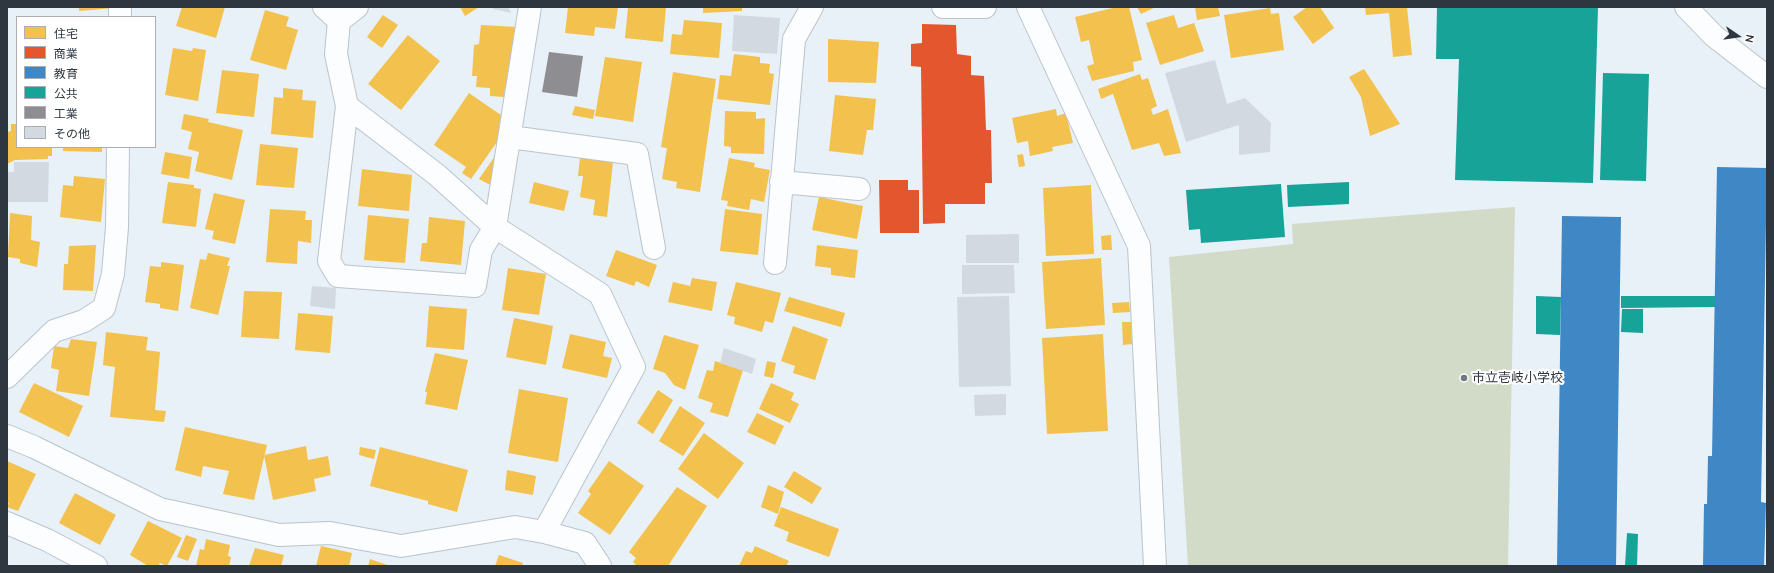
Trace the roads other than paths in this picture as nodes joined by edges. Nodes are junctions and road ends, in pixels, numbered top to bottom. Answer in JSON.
{"nodes":[{"id":1,"x":357,"y":7,"type":"edge"},
{"id":2,"x":530,"y":7,"type":"edge"},
{"id":3,"x":812,"y":7,"type":"edge"},
{"id":4,"x":943,"y":7,"type":"edge"},
{"id":5,"x":985,"y":7,"type":"edge"},
{"id":6,"x":1028,"y":7,"type":"edge"},
{"id":7,"x":1686,"y":7,"type":"edge"},
{"id":8,"x":332,"y":14,"type":"edge"},
{"id":9,"x":1767,"y":78,"type":"edge"},
{"id":10,"x":347,"y":106,"type":"junction"},
{"id":11,"x":510,"y":137,"type":"junction"},
{"id":12,"x":118,"y":148,"type":"edge"},
{"id":13,"x":781,"y":182,"type":"junction"},
{"id":14,"x":859,"y":189,"type":"dead end"},
{"id":15,"x":495,"y":227,"type":"junction"},
{"id":16,"x":654,"y":248,"type":"dead end"},
{"id":17,"x":775,"y":263,"type":"dead end"},
{"id":18,"x":7,"y":377,"type":"edge"},
{"id":19,"x":7,"y":436,"type":"edge"},
{"id":20,"x":7,"y":523,"type":"edge"},
{"id":21,"x":544,"y":532,"type":"junction"},
{"id":22,"x":96,"y":566,"type":"edge"},
{"id":23,"x":600,"y":566,"type":"edge"},
{"id":24,"x":1155,"y":566,"type":"edge"}],
"edges":[{"from":1,"to":8,"type":"street"},
{"from":2,"to":11,"type":"street"},
{"from":3,"to":13,"type":"street"},
{"from":4,"to":5,"type":"street"},
{"from":6,"to":24,"type":"street"},
{"from":7,"to":9,"type":"street"},
{"from":8,"to":10,"type":"street"},
{"from":10,"to":15,"type":"street"},
{"from":10,"to":15,"type":"street"},
{"from":11,"to":15,"type":"street"},
{"from":11,"to":16,"type":"street"},
{"from":12,"to":18,"type":"street"},
{"from":13,"to":14,"type":"street"},
{"from":13,"to":17,"type":"street"},
{"from":15,"to":21,"type":"street"},
{"from":19,"to":21,"type":"street"},
{"from":20,"to":22,"type":"street"},
{"from":21,"to":23,"type":"street"}]}
